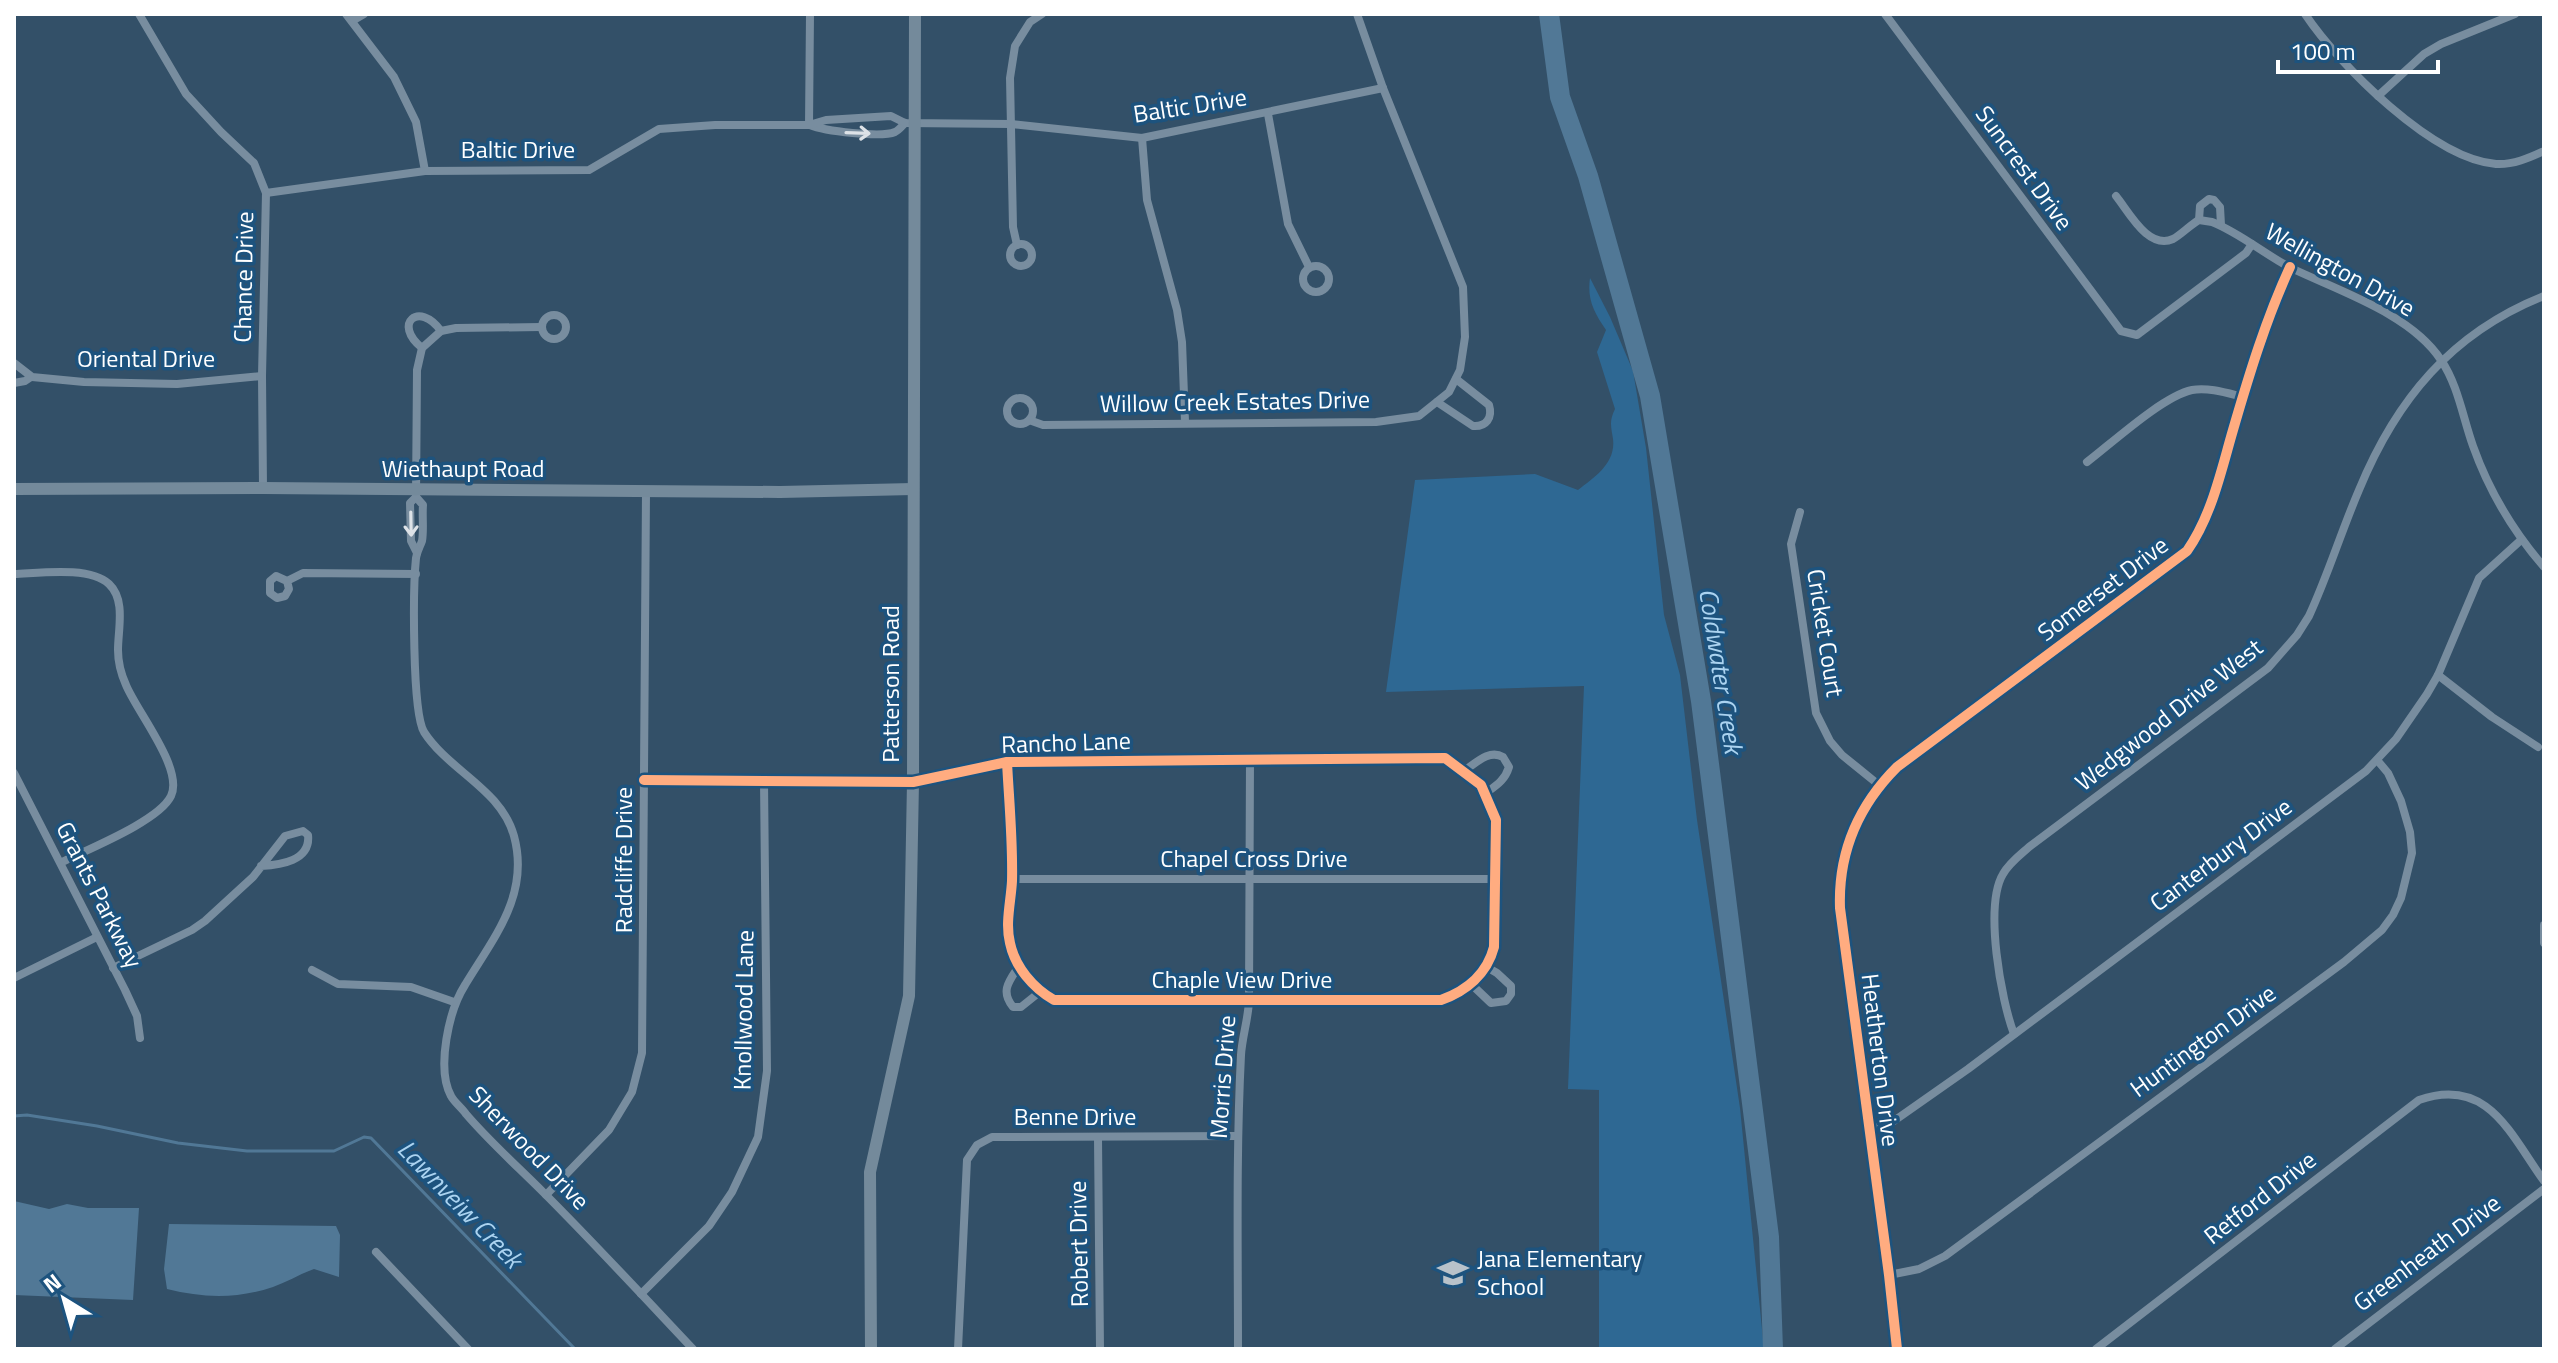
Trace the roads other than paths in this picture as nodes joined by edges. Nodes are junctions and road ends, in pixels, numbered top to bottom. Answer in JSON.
{"nodes":[{"id":1,"x":139,"y":14,"type":"edge"},
{"id":2,"x":364,"y":14,"type":"edge"},
{"id":3,"x":810,"y":14,"type":"edge"},
{"id":4,"x":915,"y":14,"type":"edge"},
{"id":5,"x":1042,"y":14,"type":"edge"},
{"id":6,"x":1357,"y":14,"type":"edge"},
{"id":7,"x":1885,"y":14,"type":"edge"},
{"id":8,"x":2305,"y":14,"type":"edge"},
{"id":9,"x":2515,"y":14,"type":"edge"},
{"id":10,"x":349,"y":17,"type":"edge"},
{"id":11,"x":1383,"y":88,"type":"junction"},
{"id":12,"x":2378,"y":96,"type":"junction"},
{"id":13,"x":1268,"y":114,"type":"junction"},
{"id":14,"x":909,"y":123,"type":"junction"},
{"id":15,"x":1011,"y":124,"type":"junction"},
{"id":16,"x":809,"y":125,"type":"junction"},
{"id":17,"x":1142,"y":138,"type":"junction"},
{"id":18,"x":2544,"y":151,"type":"edge"},
{"id":19,"x":425,"y":171,"type":"junction"},
{"id":20,"x":266,"y":193,"type":"junction"},
{"id":21,"x":2116,"y":196,"type":"dead end"},
{"id":22,"x":2199,"y":220,"type":"junction"},
{"id":23,"x":2221,"y":225,"type":"junction"},
{"id":24,"x":2252,"y":244,"type":"junction"},
{"id":25,"x":1017,"y":245,"type":"dead end"},
{"id":26,"x":1309,"y":267,"type":"dead end"},
{"id":27,"x":2290,"y":267,"type":"junction"},
{"id":28,"x":2544,"y":296,"type":"edge"},
{"id":29,"x":541,"y":327,"type":"dead end"},
{"id":30,"x":441,"y":331,"type":"junction"},
{"id":31,"x":422,"y":348,"type":"junction"},
{"id":32,"x":2442,"y":361,"type":"junction"},
{"id":33,"x":14,"y":363,"type":"edge"},
{"id":34,"x":262,"y":376,"type":"junction"},
{"id":35,"x":31,"y":377,"type":"junction"},
{"id":36,"x":1456,"y":379,"type":"junction"},
{"id":37,"x":14,"y":383,"type":"edge"},
{"id":38,"x":2243,"y":397,"type":"junction"},
{"id":39,"x":1437,"y":402,"type":"junction"},
{"id":40,"x":1029,"y":420,"type":"dead end"},
{"id":41,"x":1185,"y":422,"type":"junction"},
{"id":42,"x":2087,"y":462,"type":"dead end"},
{"id":43,"x":263,"y":488,"type":"junction"},
{"id":44,"x":14,"y":489,"type":"edge"},
{"id":45,"x":913,"y":489,"type":"junction"},
{"id":46,"x":646,"y":492,"type":"junction"},
{"id":47,"x":416,"y":494,"type":"junction"},
{"id":48,"x":1800,"y":512,"type":"dead end"},
{"id":49,"x":2521,"y":540,"type":"junction"},
{"id":50,"x":2544,"y":567,"type":"edge"},
{"id":51,"x":14,"y":574,"type":"edge"},
{"id":52,"x":416,"y":574,"type":"junction"},
{"id":53,"x":287,"y":581,"type":"dead end"},
{"id":54,"x":2438,"y":675,"type":"junction"},
{"id":55,"x":2538,"y":747,"type":"dead end"},
{"id":56,"x":1250,"y":760,"type":"junction"},
{"id":57,"x":2377,"y":760,"type":"junction"},
{"id":58,"x":1007,"y":762,"type":"junction"},
{"id":59,"x":1464,"y":771,"type":"junction"},
{"id":60,"x":14,"y":773,"type":"edge"},
{"id":61,"x":644,"y":780,"type":"junction"},
{"id":62,"x":764,"y":781,"type":"junction"},
{"id":63,"x":913,"y":782,"type":"junction"},
{"id":64,"x":1879,"y":785,"type":"junction"},
{"id":65,"x":1484,"y":789,"type":"junction"},
{"id":66,"x":62,"y":862,"type":"junction"},
{"id":67,"x":261,"y":866,"type":"junction"},
{"id":68,"x":1012,"y":879,"type":"junction"},
{"id":69,"x":1249,"y":879,"type":"junction"},
{"id":70,"x":1496,"y":879,"type":"junction"},
{"id":71,"x":97,"y":937,"type":"junction"},
{"id":72,"x":1019,"y":966,"type":"junction"},
{"id":73,"x":1485,"y":966,"type":"junction"},
{"id":74,"x":113,"y":968,"type":"junction"},
{"id":75,"x":312,"y":970,"type":"dead end"},
{"id":76,"x":14,"y":978,"type":"edge"},
{"id":77,"x":1471,"y":984,"type":"junction"},
{"id":78,"x":1041,"y":991,"type":"junction"},
{"id":79,"x":1249,"y":1001,"type":"junction"},
{"id":80,"x":454,"y":1002,"type":"junction"},
{"id":81,"x":2014,"y":1034,"type":"junction"},
{"id":82,"x":140,"y":1038,"type":"dead end"},
{"id":83,"x":1869,"y":1129,"type":"junction"},
{"id":84,"x":1238,"y":1136,"type":"junction"},
{"id":85,"x":1098,"y":1138,"type":"junction"},
{"id":86,"x":2544,"y":1181,"type":"edge"},
{"id":87,"x":2544,"y":1189,"type":"edge"},
{"id":88,"x":546,"y":1195,"type":"junction"},
{"id":89,"x":376,"y":1252,"type":"dead end"},
{"id":90,"x":1889,"y":1275,"type":"junction"},
{"id":91,"x":641,"y":1294,"type":"junction"},
{"id":92,"x":468,"y":1349,"type":"edge"},
{"id":93,"x":693,"y":1349,"type":"edge"},
{"id":94,"x":871,"y":1349,"type":"edge"},
{"id":95,"x":958,"y":1349,"type":"edge"},
{"id":96,"x":1100,"y":1349,"type":"edge"},
{"id":97,"x":1238,"y":1349,"type":"edge"},
{"id":98,"x":1897,"y":1349,"type":"edge"},
{"id":99,"x":2096,"y":1349,"type":"edge"},
{"id":100,"x":2335,"y":1349,"type":"edge"}],
"edges":[{"from":1,"to":20,"type":"street","name":"Chance Drive"},
{"from":2,"to":10,"type":"street"},
{"from":3,"to":16,"type":"street"},
{"from":4,"to":14,"type":"main road","name":"Patterson Road"},
{"from":5,"to":15,"type":"street"},
{"from":6,"to":11,"type":"street","name":"Willow Creek Estates Drive"},
{"from":7,"to":24,"type":"street","name":"Suncrest Drive"},
{"from":8,"to":12,"type":"street"},
{"from":9,"to":12,"type":"street"},
{"from":10,"to":19,"type":"street"},
{"from":11,"to":13,"type":"street","name":"Baltic Drive"},
{"from":11,"to":36,"type":"street","name":"Willow Creek Estates Drive"},
{"from":12,"to":18,"type":"street"},
{"from":13,"to":17,"type":"street","name":"Baltic Drive"},
{"from":13,"to":26,"type":"street"},
{"from":14,"to":15,"type":"street","name":"Baltic Drive"},
{"from":14,"to":16,"type":"street","name":"Baltic Drive"},
{"from":16,"to":14,"type":"street","name":"Baltic Drive","one_way":true},
{"from":14,"to":45,"type":"main road","name":"Patterson Road"},
{"from":15,"to":17,"type":"street","name":"Baltic Drive"},
{"from":15,"to":25,"type":"street"},
{"from":16,"to":19,"type":"street","name":"Baltic Drive"},
{"from":17,"to":41,"type":"street"},
{"from":19,"to":20,"type":"street","name":"Baltic Drive"},
{"from":20,"to":34,"type":"street","name":"Chance Drive"},
{"from":21,"to":22,"type":"street","name":"Wellington Drive"},
{"from":22,"to":23,"type":"street","name":"Wellington Drive"},
{"from":22,"to":23,"type":"street","name":"Wellington Drive"},
{"from":23,"to":24,"type":"street","name":"Wellington Drive"},
{"from":24,"to":27,"type":"street","name":"Wellington Drive"},
{"from":27,"to":32,"type":"street","name":"Wellington Drive"},
{"from":27,"to":38,"type":"street","name":"Somerset Drive"},
{"from":28,"to":32,"type":"street","name":"Wedgwood Drive West"},
{"from":29,"to":30,"type":"street","name":"Sherwood Drive"},
{"from":30,"to":31,"type":"street"},
{"from":30,"to":31,"type":"street","name":"Sherwood Drive"},
{"from":31,"to":47,"type":"street","name":"Sherwood Drive"},
{"from":32,"to":49,"type":"street","name":"Wellington Drive"},
{"from":32,"to":81,"type":"street","name":"Wedgwood Drive West"},
{"from":33,"to":35,"type":"street"},
{"from":34,"to":35,"type":"street","name":"Oriental Drive"},
{"from":34,"to":43,"type":"street","name":"Chance Drive"},
{"from":35,"to":37,"type":"street","name":"Oriental Drive"},
{"from":36,"to":39,"type":"street","name":"Willow Creek Estates Drive"},
{"from":36,"to":39,"type":"street"},
{"from":38,"to":42,"type":"street"},
{"from":38,"to":64,"type":"street","name":"Somerset Drive"},
{"from":39,"to":41,"type":"street","name":"Willow Creek Estates Drive"},
{"from":40,"to":41,"type":"street","name":"Willow Creek Estates Drive"},
{"from":43,"to":44,"type":"main road","name":"Wiethaupt Road"},
{"from":43,"to":47,"type":"main road","name":"Wiethaupt Road"},
{"from":45,"to":46,"type":"main road","name":"Wiethaupt Road"},
{"from":45,"to":63,"type":"main road","name":"Patterson Road"},
{"from":46,"to":47,"type":"main road","name":"Wiethaupt Road"},
{"from":46,"to":61,"type":"street","name":"Radcliffe Drive"},
{"from":47,"to":52,"type":"street","name":"Sherwood Drive"},
{"from":48,"to":64,"type":"street","name":"Cricket Court"},
{"from":49,"to":50,"type":"street","name":"Wellington Drive"},
{"from":49,"to":54,"type":"street","name":"Canterbury Drive"},
{"from":51,"to":66,"type":"street"},
{"from":52,"to":53,"type":"street"},
{"from":52,"to":80,"type":"street","name":"Sherwood Drive"},
{"from":54,"to":55,"type":"street"},
{"from":54,"to":57,"type":"street","name":"Canterbury Drive"},
{"from":56,"to":58,"type":"street","name":"Rancho Lane"},
{"from":56,"to":59,"type":"street","name":"Rancho Lane"},
{"from":56,"to":69,"type":"street","name":"Morris Drive"},
{"from":57,"to":81,"type":"street","name":"Canterbury Drive"},
{"from":57,"to":90,"type":"street","name":"Huntington Drive"},
{"from":58,"to":63,"type":"street","name":"Rancho Lane"},
{"from":58,"to":68,"type":"street"},
{"from":59,"to":65,"type":"street","name":"Rancho Lane"},
{"from":59,"to":65,"type":"street"},
{"from":60,"to":66,"type":"street","name":"Grants Parkway"},
{"from":61,"to":62,"type":"street","name":"Rancho Lane"},
{"from":61,"to":88,"type":"street","name":"Radcliffe Drive"},
{"from":62,"to":63,"type":"street","name":"Rancho Lane"},
{"from":62,"to":91,"type":"street","name":"Knollwood Lane"},
{"from":63,"to":94,"type":"main road","name":"Patterson Road"},
{"from":64,"to":83,"type":"street","name":"Heatherton Drive"},
{"from":65,"to":70,"type":"street","name":"Chaple View Drive"},
{"from":66,"to":71,"type":"street","name":"Grants Parkway"},
{"from":67,"to":67,"type":"street"},
{"from":67,"to":74,"type":"street"},
{"from":68,"to":69,"type":"street","name":"Chapel Cross Drive"},
{"from":68,"to":72,"type":"street"},
{"from":69,"to":70,"type":"street","name":"Chapel Cross Drive"},
{"from":69,"to":79,"type":"street","name":"Morris Drive"},
{"from":70,"to":73,"type":"street","name":"Chaple View Drive"},
{"from":71,"to":74,"type":"street","name":"Grants Parkway"},
{"from":71,"to":76,"type":"street"},
{"from":72,"to":78,"type":"street"},
{"from":72,"to":78,"type":"street"},
{"from":73,"to":77,"type":"street","name":"Chaple View Drive"},
{"from":73,"to":77,"type":"street"},
{"from":74,"to":82,"type":"street","name":"Grants Parkway"},
{"from":75,"to":80,"type":"street"},
{"from":77,"to":79,"type":"street","name":"Chaple View Drive"},
{"from":78,"to":79,"type":"street","name":"Chaple View Drive"},
{"from":79,"to":84,"type":"street","name":"Morris Drive"},
{"from":80,"to":88,"type":"street","name":"Sherwood Drive"},
{"from":81,"to":83,"type":"street","name":"Canterbury Drive"},
{"from":83,"to":90,"type":"street","name":"Heatherton Drive"},
{"from":84,"to":85,"type":"street","name":"Benne Drive"},
{"from":84,"to":97,"type":"street","name":"Morris Drive"},
{"from":85,"to":95,"type":"street","name":"Benne Drive"},
{"from":85,"to":96,"type":"street","name":"Robert Drive"},
{"from":86,"to":99,"type":"street","name":"Retford Drive"},
{"from":87,"to":100,"type":"street","name":"Greenheath Drive"},
{"from":88,"to":91,"type":"street","name":"Sherwood Drive"},
{"from":89,"to":92,"type":"street"},
{"from":90,"to":98,"type":"street","name":"Heatherton Drive"},
{"from":91,"to":93,"type":"street","name":"Sherwood Drive"}]}
